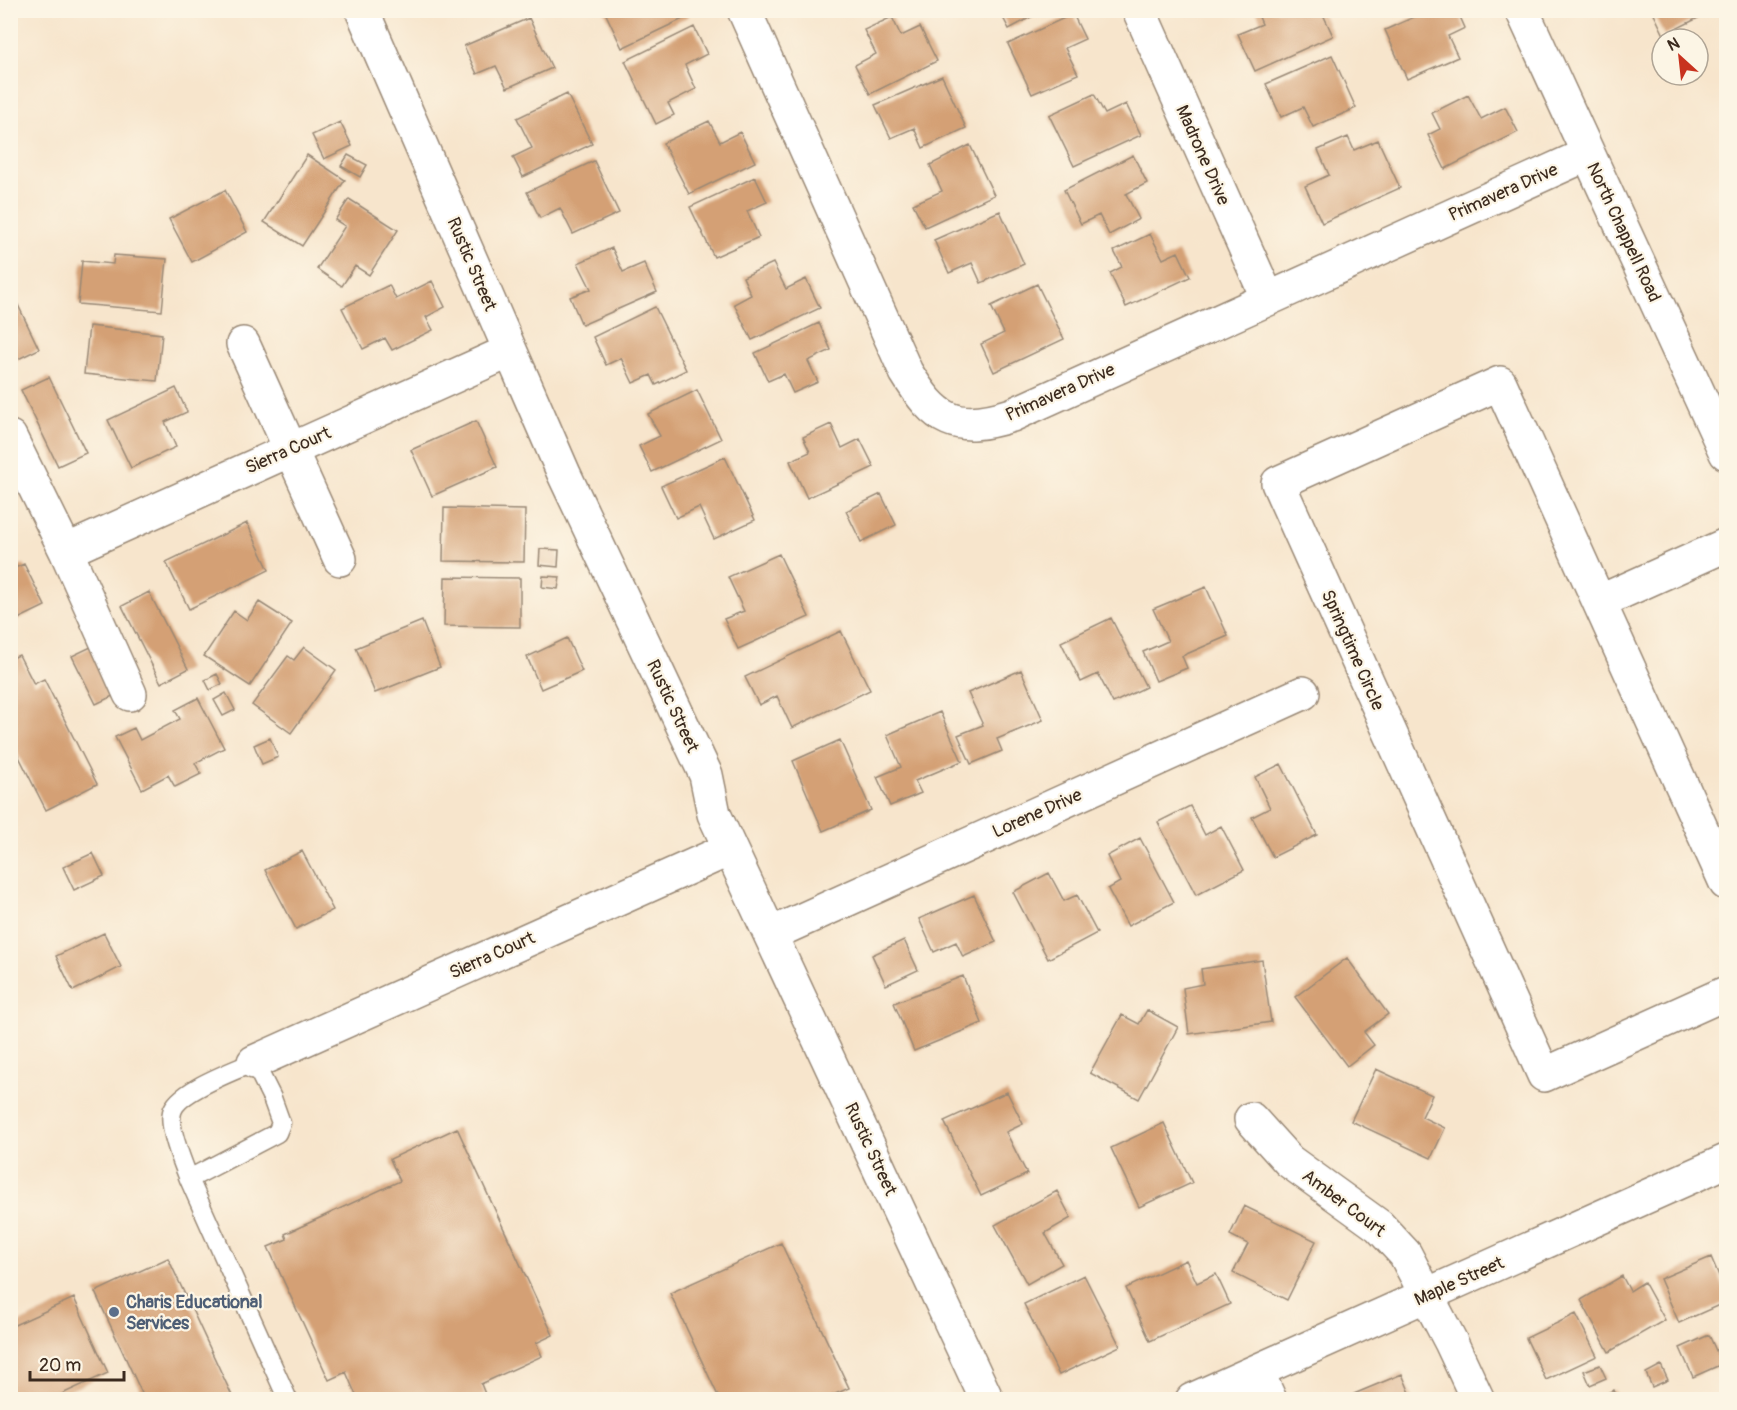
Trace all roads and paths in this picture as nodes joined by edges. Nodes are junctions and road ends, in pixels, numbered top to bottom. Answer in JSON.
{"nodes":[{"id":1,"x":362,"y":10,"type":"edge"},
{"id":2,"x":744,"y":10,"type":"edge"},
{"id":3,"x":1139,"y":10,"type":"edge"},
{"id":4,"x":1522,"y":10,"type":"edge"},
{"id":5,"x":1588,"y":154,"type":"junction"},
{"id":6,"x":1268,"y":299,"type":"junction"},
{"id":7,"x":243,"y":344,"type":"dead end"},
{"id":8,"x":510,"y":351,"type":"junction"},
{"id":9,"x":10,"y":437,"type":"edge"},
{"id":10,"x":291,"y":448,"type":"junction"},
{"id":11,"x":1726,"y":453,"type":"edge"},
{"id":12,"x":1726,"y":545,"type":"edge"},
{"id":13,"x":66,"y":551,"type":"junction"},
{"id":14,"x":340,"y":559,"type":"dead end"},
{"id":15,"x":1599,"y":602,"type":"junction"},
{"id":16,"x":1303,"y":693,"type":"dead end"},
{"id":17,"x":130,"y":694,"type":"dead end"},
{"id":18,"x":730,"y":849,"type":"junction"},
{"id":19,"x":1726,"y":883,"type":"edge"},
{"id":20,"x":771,"y":934,"type":"junction"},
{"id":21,"x":1726,"y":993,"type":"edge"},
{"id":22,"x":254,"y":1062,"type":"junction"},
{"id":23,"x":1251,"y":1119,"type":"dead end"},
{"id":24,"x":1726,"y":1161,"type":"edge"},
{"id":25,"x":189,"y":1179,"type":"junction"},
{"id":26,"x":1427,"y":1295,"type":"junction"},
{"id":27,"x":1264,"y":1385,"type":"edge"},
{"id":28,"x":288,"y":1400,"type":"edge"},
{"id":29,"x":987,"y":1400,"type":"edge"},
{"id":30,"x":1191,"y":1400,"type":"edge"},
{"id":31,"x":1478,"y":1400,"type":"edge"}],
"edges":[{"from":1,"to":8,"type":"street","name":"Rustic Street"},
{"from":2,"to":6,"type":"street","name":"Primavera Drive"},
{"from":3,"to":6,"type":"street","name":"Madrone Drive"},
{"from":4,"to":5,"type":"street","name":"North Chappell Road"},
{"from":5,"to":6,"type":"street","name":"Primavera Drive"},
{"from":5,"to":11,"type":"street","name":"North Chappell Road"},
{"from":7,"to":10,"type":"street"},
{"from":8,"to":10,"type":"street","name":"Sierra Court"},
{"from":8,"to":18,"type":"street","name":"Rustic Street"},
{"from":9,"to":13,"type":"street"},
{"from":10,"to":13,"type":"street","name":"Sierra Court"},
{"from":10,"to":14,"type":"street"},
{"from":12,"to":15,"type":"street"},
{"from":13,"to":17,"type":"street"},
{"from":15,"to":19,"type":"street","name":"Springtime Circle"},
{"from":15,"to":21,"type":"street","name":"Springtime Circle"},
{"from":16,"to":20,"type":"street","name":"Lorene Drive"},
{"from":18,"to":20,"type":"street","name":"Rustic Street"},
{"from":18,"to":22,"type":"street","name":"Sierra Court"},
{"from":20,"to":29,"type":"street","name":"Rustic Street"},
{"from":22,"to":25,"type":"lane"},
{"from":22,"to":25,"type":"lane"},
{"from":23,"to":26,"type":"street","name":"Amber Court"},
{"from":24,"to":26,"type":"street","name":"Maple Street"},
{"from":25,"to":28,"type":"lane"},
{"from":26,"to":27,"type":"street","name":"Maple Street"},
{"from":26,"to":31,"type":"street","name":"Amber Court"},
{"from":27,"to":30,"type":"street","name":"Maple Street"}]}
